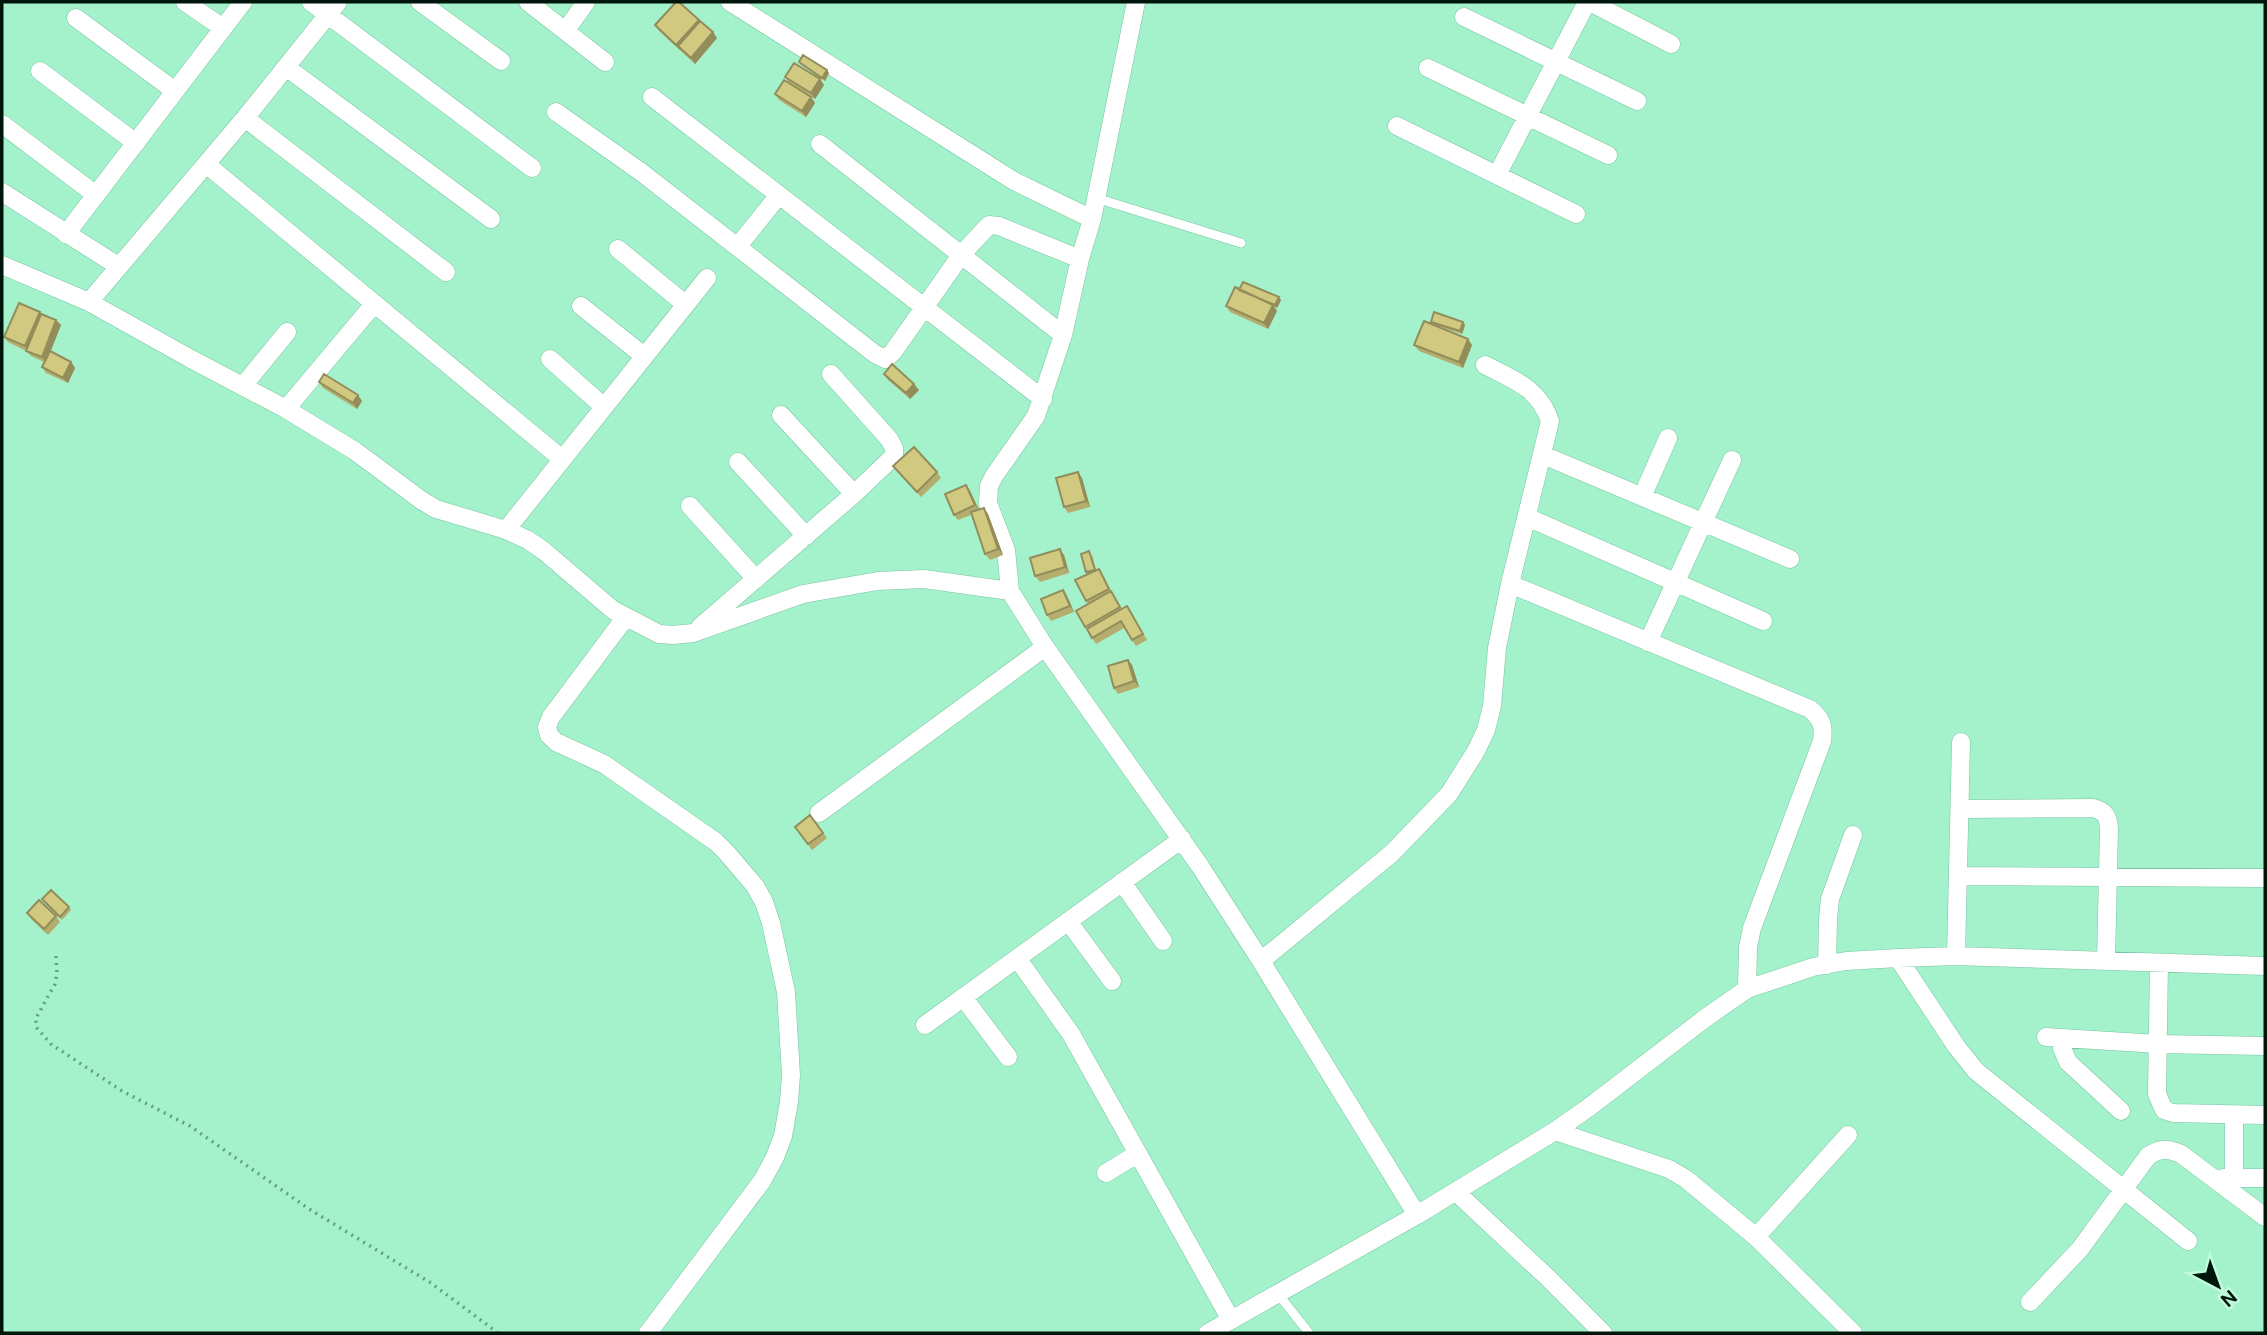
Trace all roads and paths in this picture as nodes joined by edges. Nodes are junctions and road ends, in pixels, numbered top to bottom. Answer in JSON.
{"nodes":[{"id":1,"x":186,"y":2,"type":"edge"},
{"id":2,"x":243,"y":2,"type":"edge"},
{"id":3,"x":312,"y":2,"type":"edge"},
{"id":4,"x":420,"y":2,"type":"edge"},
{"id":5,"x":528,"y":2,"type":"edge"},
{"id":6,"x":586,"y":2,"type":"edge"},
{"id":7,"x":730,"y":2,"type":"edge"},
{"id":8,"x":1136,"y":2,"type":"edge"},
{"id":9,"x":1588,"y":2,"type":"edge"},
{"id":10,"x":333,"y":8,"type":"edge"},
{"id":11,"x":1464,"y":17,"type":"dead end"},
{"id":12,"x":76,"y":18,"type":"dead end"},
{"id":13,"x":223,"y":28,"type":"junction"},
{"id":14,"x":566,"y":30,"type":"junction"},
{"id":15,"x":1671,"y":44,"type":"dead end"},
{"id":16,"x":501,"y":61,"type":"dead end"},
{"id":17,"x":1556,"y":61,"type":"junction"},
{"id":18,"x":606,"y":62,"type":"dead end"},
{"id":19,"x":286,"y":66,"type":"junction"},
{"id":20,"x":1428,"y":68,"type":"dead end"},
{"id":21,"x":40,"y":71,"type":"dead end"},
{"id":22,"x":175,"y":91,"type":"junction"},
{"id":23,"x":652,"y":97,"type":"dead end"},
{"id":24,"x":1637,"y":102,"type":"dead end"},
{"id":25,"x":556,"y":112,"type":"dead end"},
{"id":26,"x":1527,"y":116,"type":"junction"},
{"id":27,"x":245,"y":118,"type":"junction"},
{"id":28,"x":2,"y":124,"type":"edge"},
{"id":29,"x":1397,"y":126,"type":"dead end"},
{"id":30,"x":136,"y":143,"type":"junction"},
{"id":31,"x":820,"y":144,"type":"dead end"},
{"id":32,"x":1608,"y":155,"type":"dead end"},
{"id":33,"x":205,"y":164,"type":"junction"},
{"id":34,"x":531,"y":168,"type":"dead end"},
{"id":35,"x":1496,"y":174,"type":"junction"},
{"id":36,"x":2,"y":192,"type":"edge"},
{"id":37,"x":96,"y":195,"type":"junction"},
{"id":38,"x":779,"y":195,"type":"junction"},
{"id":39,"x":1096,"y":198,"type":"junction"},
{"id":40,"x":1576,"y":214,"type":"dead end"},
{"id":41,"x":491,"y":219,"type":"dead end"},
{"id":42,"x":1092,"y":219,"type":"junction"},
{"id":43,"x":66,"y":234,"type":"junction"},
{"id":44,"x":1241,"y":243,"type":"dead end"},
{"id":45,"x":738,"y":246,"type":"junction"},
{"id":46,"x":618,"y":249,"type":"dead end"},
{"id":47,"x":961,"y":255,"type":"junction"},
{"id":48,"x":1080,"y":260,"type":"junction"},
{"id":49,"x":2,"y":264,"type":"edge"},
{"id":50,"x":118,"y":267,"type":"junction"},
{"id":51,"x":446,"y":272,"type":"dead end"},
{"id":52,"x":707,"y":278,"type":"dead end"},
{"id":53,"x":89,"y":302,"type":"junction"},
{"id":54,"x":374,"y":304,"type":"junction"},
{"id":55,"x":685,"y":304,"type":"junction"},
{"id":56,"x":581,"y":306,"type":"dead end"},
{"id":57,"x":923,"y":306,"type":"junction"},
{"id":58,"x":287,"y":332,"type":"dead end"},
{"id":59,"x":1063,"y":335,"type":"junction"},
{"id":60,"x":644,"y":356,"type":"junction"},
{"id":61,"x":550,"y":359,"type":"dead end"},
{"id":62,"x":1485,"y":365,"type":"dead end"},
{"id":63,"x":831,"y":374,"type":"dead end"},
{"id":64,"x":243,"y":386,"type":"junction"},
{"id":65,"x":1043,"y":399,"type":"junction"},
{"id":66,"x":604,"y":407,"type":"junction"},
{"id":67,"x":286,"y":408,"type":"junction"},
{"id":68,"x":781,"y":415,"type":"dead end"},
{"id":69,"x":1668,"y":438,"type":"dead end"},
{"id":70,"x":1542,"y":455,"type":"junction"},
{"id":71,"x":562,"y":459,"type":"junction"},
{"id":72,"x":1732,"y":460,"type":"dead end"},
{"id":73,"x":738,"y":462,"type":"dead end"},
{"id":74,"x":854,"y":494,"type":"junction"},
{"id":75,"x":1642,"y":497,"type":"junction"},
{"id":76,"x":690,"y":506,"type":"dead end"},
{"id":77,"x":1527,"y":517,"type":"junction"},
{"id":78,"x":1703,"y":523,"type":"junction"},
{"id":79,"x":506,"y":530,"type":"junction"},
{"id":80,"x":806,"y":536,"type":"junction"},
{"id":81,"x":1790,"y":559,"type":"dead end"},
{"id":82,"x":756,"y":579,"type":"junction"},
{"id":83,"x":1676,"y":582,"type":"junction"},
{"id":84,"x":1510,"y":584,"type":"junction"},
{"id":85,"x":1010,"y":591,"type":"junction"},
{"id":86,"x":625,"y":618,"type":"junction"},
{"id":87,"x":1763,"y":621,"type":"dead end"},
{"id":88,"x":693,"y":633,"type":"junction"},
{"id":89,"x":1648,"y":642,"type":"junction"},
{"id":90,"x":1045,"y":646,"type":"junction"},
{"id":91,"x":1961,"y":742,"type":"dead end"},
{"id":92,"x":1960,"y":808,"type":"junction"},
{"id":93,"x":819,"y":813,"type":"dead end"},
{"id":94,"x":1853,"y":835,"type":"dead end"},
{"id":95,"x":1182,"y":839,"type":"junction"},
{"id":96,"x":1958,"y":876,"type":"junction"},
{"id":97,"x":2108,"y":877,"type":"junction"},
{"id":98,"x":2265,"y":878,"type":"edge"},
{"id":99,"x":1122,"y":882,"type":"junction"},
{"id":100,"x":1068,"y":921,"type":"junction"},
{"id":101,"x":1163,"y":941,"type":"dead end"},
{"id":102,"x":56,"y":956,"type":"dead end"},
{"id":103,"x":1956,"y":956,"type":"junction"},
{"id":104,"x":1017,"y":958,"type":"junction"},
{"id":105,"x":1898,"y":958,"type":"junction"},
{"id":106,"x":1261,"y":961,"type":"junction"},
{"id":107,"x":2106,"y":961,"type":"junction"},
{"id":108,"x":2159,"y":963,"type":"junction"},
{"id":109,"x":1827,"y":965,"type":"junction"},
{"id":110,"x":2265,"y":966,"type":"edge"},
{"id":111,"x":1112,"y":981,"type":"dead end"},
{"id":112,"x":1747,"y":989,"type":"junction"},
{"id":113,"x":963,"y":997,"type":"junction"},
{"id":114,"x":925,"y":1025,"type":"dead end"},
{"id":115,"x":2046,"y":1037,"type":"dead end"},
{"id":116,"x":2065,"y":1038,"type":"junction"},
{"id":117,"x":2158,"y":1044,"type":"junction"},
{"id":118,"x":2265,"y":1046,"type":"edge"},
{"id":119,"x":1008,"y":1057,"type":"dead end"},
{"id":120,"x":2121,"y":1111,"type":"dead end"},
{"id":121,"x":2234,"y":1115,"type":"junction"},
{"id":122,"x":2265,"y":1115,"type":"edge"},
{"id":123,"x":1556,"y":1131,"type":"junction"},
{"id":124,"x":1848,"y":1135,"type":"dead end"},
{"id":125,"x":1137,"y":1154,"type":"junction"},
{"id":126,"x":1106,"y":1173,"type":"dead end"},
{"id":127,"x":2213,"y":1178,"type":"junction"},
{"id":128,"x":2234,"y":1178,"type":"junction"},
{"id":129,"x":2265,"y":1178,"type":"edge"},
{"id":130,"x":2123,"y":1190,"type":"junction"},
{"id":131,"x":1456,"y":1192,"type":"junction"},
{"id":132,"x":1416,"y":1215,"type":"junction"},
{"id":133,"x":2265,"y":1217,"type":"edge"},
{"id":134,"x":1756,"y":1237,"type":"junction"},
{"id":135,"x":2188,"y":1241,"type":"dead end"},
{"id":136,"x":1278,"y":1294,"type":"junction"},
{"id":137,"x":2030,"y":1302,"type":"dead end"},
{"id":138,"x":1231,"y":1320,"type":"junction"},
{"id":139,"x":498,"y":1333,"type":"edge"},
{"id":140,"x":648,"y":1333,"type":"edge"},
{"id":141,"x":1209,"y":1333,"type":"edge"},
{"id":142,"x":1309,"y":1333,"type":"edge"},
{"id":143,"x":1603,"y":1333,"type":"edge"},
{"id":144,"x":1853,"y":1333,"type":"edge"}],
"edges":[{"from":1,"to":13,"type":"street"},
{"from":2,"to":13,"type":"street"},
{"from":3,"to":10,"type":"street"},
{"from":4,"to":16,"type":"street"},
{"from":5,"to":14,"type":"street"},
{"from":6,"to":14,"type":"street"},
{"from":7,"to":42,"type":"street"},
{"from":8,"to":39,"type":"street"},
{"from":9,"to":15,"type":"street"},
{"from":9,"to":17,"type":"street"},
{"from":10,"to":19,"type":"street"},
{"from":10,"to":34,"type":"street"},
{"from":11,"to":17,"type":"street"},
{"from":12,"to":22,"type":"street"},
{"from":13,"to":22,"type":"street"},
{"from":14,"to":18,"type":"street"},
{"from":17,"to":24,"type":"street"},
{"from":17,"to":26,"type":"street"},
{"from":19,"to":27,"type":"street"},
{"from":19,"to":41,"type":"street"},
{"from":20,"to":26,"type":"street"},
{"from":21,"to":30,"type":"street"},
{"from":22,"to":30,"type":"street"},
{"from":23,"to":38,"type":"street"},
{"from":25,"to":45,"type":"street"},
{"from":26,"to":32,"type":"street"},
{"from":26,"to":35,"type":"street"},
{"from":27,"to":33,"type":"street"},
{"from":27,"to":51,"type":"street"},
{"from":28,"to":37,"type":"street"},
{"from":29,"to":35,"type":"street"},
{"from":30,"to":37,"type":"street"},
{"from":31,"to":47,"type":"street"},
{"from":33,"to":50,"type":"street"},
{"from":33,"to":54,"type":"street"},
{"from":35,"to":40,"type":"street"},
{"from":36,"to":43,"type":"street"},
{"from":37,"to":43,"type":"street"},
{"from":38,"to":45,"type":"street"},
{"from":38,"to":57,"type":"street"},
{"from":39,"to":42,"type":"street"},
{"from":39,"to":44,"type":"lane"},
{"from":42,"to":48,"type":"street"},
{"from":43,"to":50,"type":"street"},
{"from":45,"to":57,"type":"street"},
{"from":46,"to":55,"type":"street"},
{"from":47,"to":48,"type":"street"},
{"from":47,"to":57,"type":"street"},
{"from":47,"to":59,"type":"street"},
{"from":48,"to":59,"type":"street"},
{"from":49,"to":53,"type":"street"},
{"from":50,"to":53,"type":"street"},
{"from":52,"to":55,"type":"street"},
{"from":53,"to":64,"type":"street"},
{"from":54,"to":67,"type":"street"},
{"from":54,"to":71,"type":"street"},
{"from":55,"to":60,"type":"street"},
{"from":56,"to":60,"type":"street"},
{"from":57,"to":65,"type":"street"},
{"from":58,"to":64,"type":"street"},
{"from":59,"to":65,"type":"street"},
{"from":60,"to":66,"type":"street"},
{"from":61,"to":66,"type":"street"},
{"from":62,"to":70,"type":"street"},
{"from":63,"to":74,"type":"street"},
{"from":64,"to":67,"type":"street"},
{"from":65,"to":85,"type":"street"},
{"from":66,"to":71,"type":"street"},
{"from":67,"to":79,"type":"street"},
{"from":68,"to":74,"type":"street"},
{"from":69,"to":75,"type":"street"},
{"from":70,"to":75,"type":"street"},
{"from":70,"to":77,"type":"street"},
{"from":71,"to":79,"type":"street"},
{"from":72,"to":78,"type":"street"},
{"from":73,"to":80,"type":"street"},
{"from":74,"to":80,"type":"street"},
{"from":75,"to":78,"type":"street"},
{"from":76,"to":82,"type":"street"},
{"from":77,"to":83,"type":"street"},
{"from":77,"to":84,"type":"street"},
{"from":78,"to":81,"type":"street"},
{"from":78,"to":83,"type":"street"},
{"from":79,"to":86,"type":"street"},
{"from":80,"to":82,"type":"street"},
{"from":82,"to":88,"type":"street"},
{"from":83,"to":87,"type":"street"},
{"from":83,"to":89,"type":"street"},
{"from":84,"to":89,"type":"street"},
{"from":84,"to":106,"type":"street"},
{"from":85,"to":88,"type":"street"},
{"from":85,"to":90,"type":"street"},
{"from":86,"to":88,"type":"street"},
{"from":86,"to":140,"type":"street"},
{"from":89,"to":112,"type":"street"},
{"from":90,"to":93,"type":"street"},
{"from":90,"to":95,"type":"street"},
{"from":91,"to":92,"type":"street"},
{"from":92,"to":96,"type":"street"},
{"from":92,"to":97,"type":"street"},
{"from":94,"to":109,"type":"street"},
{"from":95,"to":99,"type":"street"},
{"from":95,"to":106,"type":"street"},
{"from":96,"to":97,"type":"street"},
{"from":96,"to":103,"type":"street"},
{"from":97,"to":98,"type":"street"},
{"from":97,"to":107,"type":"street"},
{"from":99,"to":100,"type":"street"},
{"from":99,"to":101,"type":"street"},
{"from":100,"to":104,"type":"street"},
{"from":100,"to":111,"type":"street"},
{"from":102,"to":139,"type":"path"},
{"from":103,"to":105,"type":"street"},
{"from":103,"to":107,"type":"street"},
{"from":104,"to":113,"type":"street"},
{"from":104,"to":125,"type":"street"},
{"from":105,"to":109,"type":"street"},
{"from":105,"to":130,"type":"street"},
{"from":106,"to":132,"type":"street"},
{"from":107,"to":108,"type":"street"},
{"from":108,"to":110,"type":"street"},
{"from":108,"to":117,"type":"street"},
{"from":109,"to":112,"type":"street"},
{"from":112,"to":123,"type":"street"},
{"from":113,"to":114,"type":"street"},
{"from":113,"to":119,"type":"street"},
{"from":115,"to":116,"type":"street"},
{"from":116,"to":117,"type":"street"},
{"from":116,"to":120,"type":"street"},
{"from":117,"to":118,"type":"street"},
{"from":117,"to":121,"type":"street"},
{"from":121,"to":122,"type":"street"},
{"from":121,"to":128,"type":"street"},
{"from":123,"to":131,"type":"street"},
{"from":123,"to":134,"type":"street"},
{"from":124,"to":134,"type":"street"},
{"from":125,"to":126,"type":"street"},
{"from":125,"to":138,"type":"street"},
{"from":127,"to":128,"type":"street"},
{"from":127,"to":130,"type":"street"},
{"from":127,"to":133,"type":"street"},
{"from":128,"to":129,"type":"street"},
{"from":130,"to":135,"type":"street"},
{"from":130,"to":137,"type":"street"},
{"from":131,"to":132,"type":"street"},
{"from":131,"to":143,"type":"street"},
{"from":132,"to":136,"type":"street"},
{"from":134,"to":144,"type":"street"},
{"from":136,"to":138,"type":"street"},
{"from":136,"to":142,"type":"lane"},
{"from":138,"to":141,"type":"street"}]}
